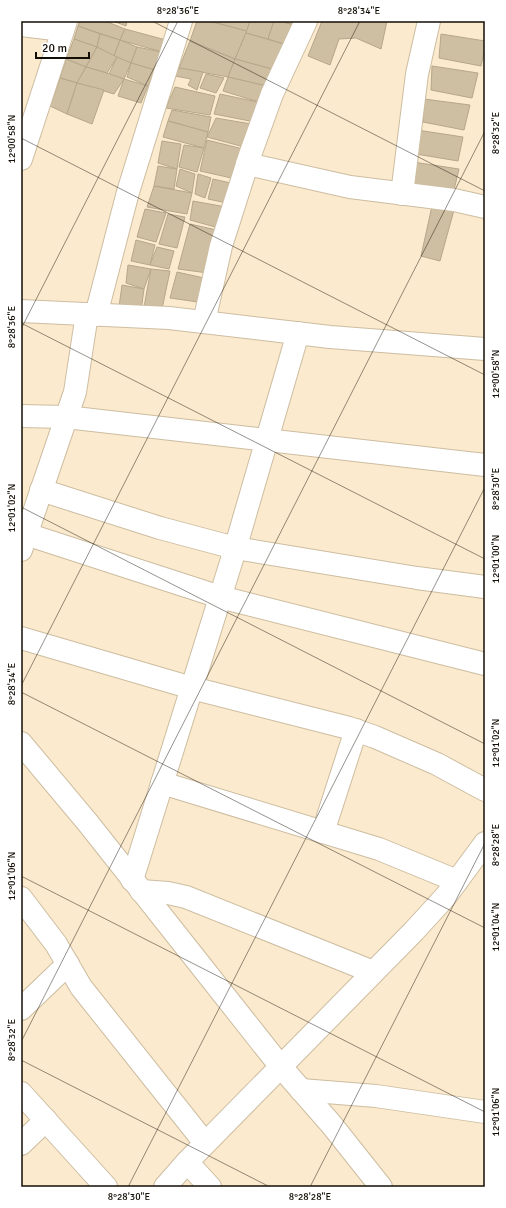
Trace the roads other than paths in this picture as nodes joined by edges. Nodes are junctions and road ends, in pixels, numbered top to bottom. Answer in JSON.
{"nodes":[{"id":1,"x":181,"y":21,"type":"edge"},
{"id":2,"x":306,"y":21,"type":"edge"},
{"id":3,"x":429,"y":21,"type":"edge"},
{"id":4,"x":21,"y":25,"type":"edge"},
{"id":5,"x":64,"y":25,"type":"edge"},
{"id":6,"x":21,"y":159,"type":"edge"},
{"id":7,"x":247,"y":164,"type":"junction"},
{"id":8,"x":402,"y":194,"type":"junction"},
{"id":9,"x":485,"y":207,"type":"edge"},
{"id":10,"x":21,"y":311,"type":"edge"},
{"id":11,"x":91,"y":314,"type":"junction"},
{"id":12,"x":204,"y":322,"type":"junction"},
{"id":13,"x":298,"y":333,"type":"junction"},
{"id":14,"x":485,"y":349,"type":"edge"},
{"id":15,"x":21,"y":416,"type":"edge"},
{"id":16,"x":66,"y":418,"type":"junction"},
{"id":17,"x":266,"y":441,"type":"junction"},
{"id":18,"x":485,"y":465,"type":"edge"},
{"id":19,"x":41,"y":490,"type":"junction"},
{"id":20,"x":24,"y":542,"type":"edge"},
{"id":21,"x":235,"y":548,"type":"junction"},
{"id":22,"x":485,"y":586,"type":"edge"},
{"id":23,"x":220,"y":597,"type":"junction"},
{"id":24,"x":21,"y":638,"type":"edge"},
{"id":25,"x":485,"y":664,"type":"edge"},
{"id":26,"x":192,"y":688,"type":"junction"},
{"id":27,"x":356,"y":730,"type":"junction"},
{"id":28,"x":21,"y":743,"type":"edge"},
{"id":29,"x":162,"y":783,"type":"junction"},
{"id":30,"x":485,"y":790,"type":"edge"},
{"id":31,"x":323,"y":832,"type":"junction"},
{"id":32,"x":485,"y":843,"type":"edge"},
{"id":33,"x":457,"y":881,"type":"junction"},
{"id":34,"x":137,"y":885,"type":"junction"},
{"id":35,"x":21,"y":898,"type":"edge"},
{"id":36,"x":68,"y":964,"type":"junction"},
{"id":37,"x":373,"y":972,"type":"junction"},
{"id":38,"x":21,"y":1009,"type":"edge"},
{"id":39,"x":281,"y":1066,"type":"junction"},
{"id":40,"x":301,"y":1090,"type":"junction"},
{"id":41,"x":21,"y":1093,"type":"edge"},
{"id":42,"x":485,"y":1112,"type":"edge"},
{"id":43,"x":46,"y":1120,"type":"junction"},
{"id":44,"x":205,"y":1143,"type":"junction"},
{"id":45,"x":21,"y":1144,"type":"edge"},
{"id":46,"x":187,"y":1162,"type":"junction"},
{"id":47,"x":106,"y":1187,"type":"edge"},
{"id":48,"x":165,"y":1187,"type":"edge"},
{"id":49,"x":210,"y":1187,"type":"edge"},
{"id":50,"x":381,"y":1187,"type":"edge"}],
"edges":[{"from":1,"to":11,"type":"street"},
{"from":2,"to":7,"type":"street"},
{"from":3,"to":8,"type":"street"},
{"from":4,"to":5,"type":"street"},
{"from":5,"to":6,"type":"street"},
{"from":7,"to":8,"type":"street"},
{"from":7,"to":12,"type":"street"},
{"from":8,"to":9,"type":"street"},
{"from":10,"to":11,"type":"street"},
{"from":11,"to":12,"type":"street"},
{"from":11,"to":16,"type":"street"},
{"from":12,"to":13,"type":"street"},
{"from":13,"to":14,"type":"street"},
{"from":13,"to":17,"type":"street"},
{"from":15,"to":16,"type":"street"},
{"from":16,"to":17,"type":"street"},
{"from":16,"to":19,"type":"street"},
{"from":17,"to":18,"type":"street"},
{"from":17,"to":21,"type":"street"},
{"from":19,"to":20,"type":"street"},
{"from":19,"to":21,"type":"street"},
{"from":20,"to":23,"type":"street"},
{"from":21,"to":22,"type":"street"},
{"from":21,"to":23,"type":"street"},
{"from":23,"to":25,"type":"street"},
{"from":23,"to":26,"type":"street"},
{"from":24,"to":26,"type":"street"},
{"from":26,"to":27,"type":"street"},
{"from":26,"to":29,"type":"street"},
{"from":27,"to":30,"type":"street"},
{"from":27,"to":31,"type":"street"},
{"from":28,"to":34,"type":"street"},
{"from":29,"to":31,"type":"street"},
{"from":29,"to":34,"type":"street"},
{"from":31,"to":33,"type":"street"},
{"from":32,"to":33,"type":"street"},
{"from":33,"to":37,"type":"street"},
{"from":34,"to":37,"type":"street"},
{"from":34,"to":39,"type":"street"},
{"from":35,"to":36,"type":"street"},
{"from":36,"to":38,"type":"street"},
{"from":36,"to":44,"type":"street"},
{"from":37,"to":39,"type":"street"},
{"from":39,"to":40,"type":"street"},
{"from":39,"to":44,"type":"street"},
{"from":40,"to":42,"type":"street"},
{"from":40,"to":50,"type":"street"},
{"from":41,"to":43,"type":"street"},
{"from":43,"to":45,"type":"street"},
{"from":43,"to":47,"type":"street"},
{"from":44,"to":46,"type":"street"},
{"from":46,"to":48,"type":"street"},
{"from":46,"to":49,"type":"street"}]}
